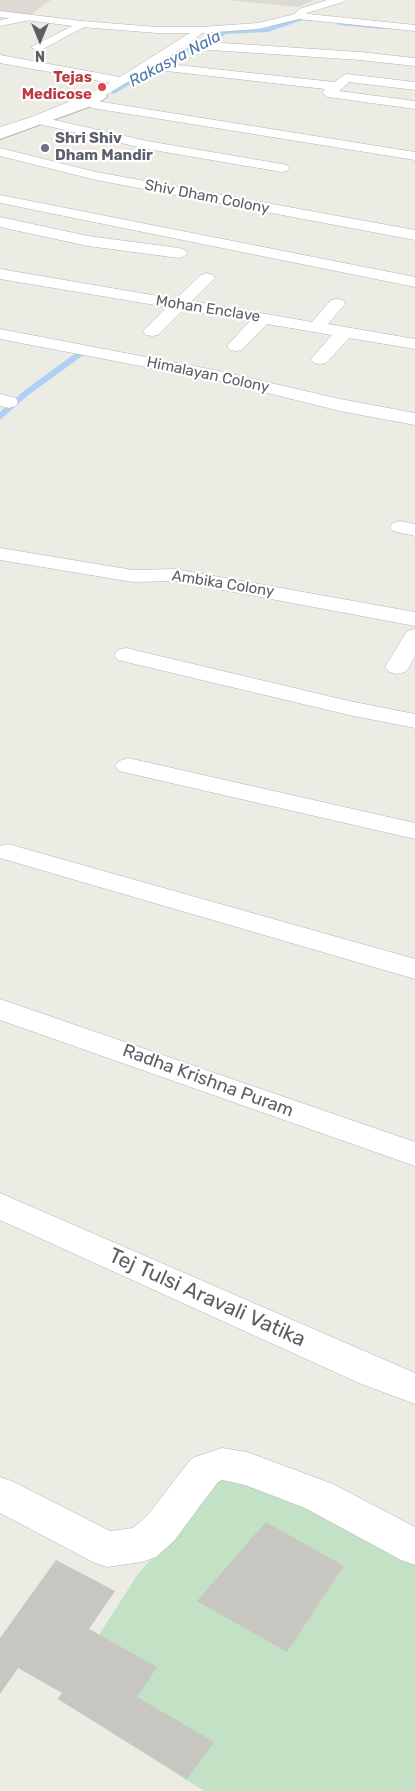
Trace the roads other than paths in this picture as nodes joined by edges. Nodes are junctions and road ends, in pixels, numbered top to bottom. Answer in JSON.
{"nodes":[{"id":1,"x":339,"y":0,"type":"edge"},
{"id":2,"x":0,"y":14,"type":"edge"},
{"id":3,"x":298,"y":16,"type":"junction"},
{"id":4,"x":26,"y":18,"type":"junction"},
{"id":5,"x":0,"y":23,"type":"edge"},
{"id":6,"x":82,"y":24,"type":"junction"},
{"id":7,"x":415,"y":28,"type":"edge"},
{"id":8,"x":201,"y":30,"type":"junction"},
{"id":9,"x":191,"y":45,"type":"junction"},
{"id":10,"x":37,"y":47,"type":"dead end"},
{"id":11,"x":0,"y":59,"type":"edge"},
{"id":12,"x":415,"y":62,"type":"edge"},
{"id":13,"x":154,"y":66,"type":"junction"},
{"id":14,"x":122,"y":81,"type":"junction"},
{"id":15,"x":336,"y":86,"type":"junction"},
{"id":16,"x":415,"y":86,"type":"edge"},
{"id":17,"x":104,"y":91,"type":"junction"},
{"id":18,"x":92,"y":104,"type":"junction"},
{"id":19,"x":415,"y":105,"type":"edge"},
{"id":20,"x":46,"y":122,"type":"junction"},
{"id":21,"x":0,"y":131,"type":"edge"},
{"id":22,"x":0,"y":137,"type":"edge"},
{"id":23,"x":0,"y":152,"type":"edge"},
{"id":24,"x":415,"y":156,"type":"edge"},
{"id":25,"x":282,"y":168,"type":"dead end"},
{"id":26,"x":0,"y":199,"type":"edge"},
{"id":27,"x":0,"y":222,"type":"edge"},
{"id":28,"x":415,"y":235,"type":"edge"},
{"id":29,"x":179,"y":253,"type":"dead end"},
{"id":30,"x":0,"y":274,"type":"edge"},
{"id":31,"x":207,"y":278,"type":"dead end"},
{"id":32,"x":415,"y":282,"type":"edge"},
{"id":33,"x":180,"y":304,"type":"junction"},
{"id":34,"x":338,"y":304,"type":"dead end"},
{"id":35,"x":263,"y":318,"type":"junction"},
{"id":36,"x":316,"y":328,"type":"junction"},
{"id":37,"x":152,"y":331,"type":"dead end"},
{"id":38,"x":344,"y":333,"type":"junction"},
{"id":39,"x":0,"y":334,"type":"edge"},
{"id":40,"x":415,"y":344,"type":"edge"},
{"id":41,"x":236,"y":346,"type":"dead end"},
{"id":42,"x":320,"y":359,"type":"dead end"},
{"id":43,"x":415,"y":419,"type":"edge"},
{"id":44,"x":0,"y":554,"type":"edge"},
{"id":45,"x":415,"y":618,"type":"edge"},
{"id":46,"x":415,"y":636,"type":"edge"},
{"id":47,"x":126,"y":654,"type":"dead end"},
{"id":48,"x":397,"y":667,"type":"dead end"},
{"id":49,"x":415,"y":721,"type":"edge"},
{"id":50,"x":128,"y":766,"type":"dead end"},
{"id":51,"x":415,"y":831,"type":"edge"},
{"id":52,"x":8,"y":852,"type":"dead end"},
{"id":53,"x":415,"y":969,"type":"edge"},
{"id":54,"x":0,"y":1009,"type":"edge"},
{"id":55,"x":415,"y":1154,"type":"edge"},
{"id":56,"x":0,"y":1206,"type":"edge"},
{"id":57,"x":415,"y":1389,"type":"edge"},
{"id":58,"x":0,"y":1494,"type":"edge"},
{"id":59,"x":415,"y":1547,"type":"edge"}],
"edges":[{"from":1,"to":3,"type":"street"},
{"from":2,"to":4,"type":"street"},
{"from":3,"to":7,"type":"street"},
{"from":3,"to":8,"type":"street"},
{"from":4,"to":5,"type":"street"},
{"from":4,"to":6,"type":"street"},
{"from":6,"to":8,"type":"street"},
{"from":6,"to":10,"type":"street"},
{"from":8,"to":9,"type":"street"},
{"from":9,"to":12,"type":"street"},
{"from":9,"to":13,"type":"street"},
{"from":11,"to":14,"type":"street"},
{"from":13,"to":14,"type":"street"},
{"from":13,"to":15,"type":"street"},
{"from":14,"to":17,"type":"street"},
{"from":15,"to":16,"type":"street"},
{"from":15,"to":19,"type":"street"},
{"from":17,"to":18,"type":"lane"},
{"from":17,"to":21,"type":"street"},
{"from":18,"to":20,"type":"lane"},
{"from":18,"to":24,"type":"street"},
{"from":20,"to":22,"type":"lane"},
{"from":20,"to":25,"type":"street"},
{"from":23,"to":28,"type":"street","name":"Shiv Dham Colony"},
{"from":26,"to":32,"type":"street"},
{"from":27,"to":29,"type":"street"},
{"from":30,"to":33,"type":"street","name":"Mohan Enclave"},
{"from":31,"to":33,"type":"street"},
{"from":33,"to":35,"type":"street","name":"Mohan Enclave"},
{"from":33,"to":37,"type":"street"},
{"from":34,"to":36,"type":"street"},
{"from":35,"to":36,"type":"street","name":"Mohan Enclave"},
{"from":35,"to":41,"type":"street"},
{"from":36,"to":38,"type":"street","name":"Mohan Enclave"},
{"from":38,"to":40,"type":"street","name":"Mohan Enclave"},
{"from":38,"to":42,"type":"street"},
{"from":39,"to":43,"type":"street","name":"Himalayan Colony"},
{"from":44,"to":45,"type":"street","name":"Ambika Colony"},
{"from":46,"to":48,"type":"street"},
{"from":47,"to":49,"type":"street"},
{"from":50,"to":51,"type":"street"},
{"from":52,"to":53,"type":"street"},
{"from":54,"to":55,"type":"street","name":"Radha Krishna Puram"},
{"from":56,"to":57,"type":"street","name":"Tej Tulsi Aravali Vatika"},
{"from":58,"to":59,"type":"street"}]}
